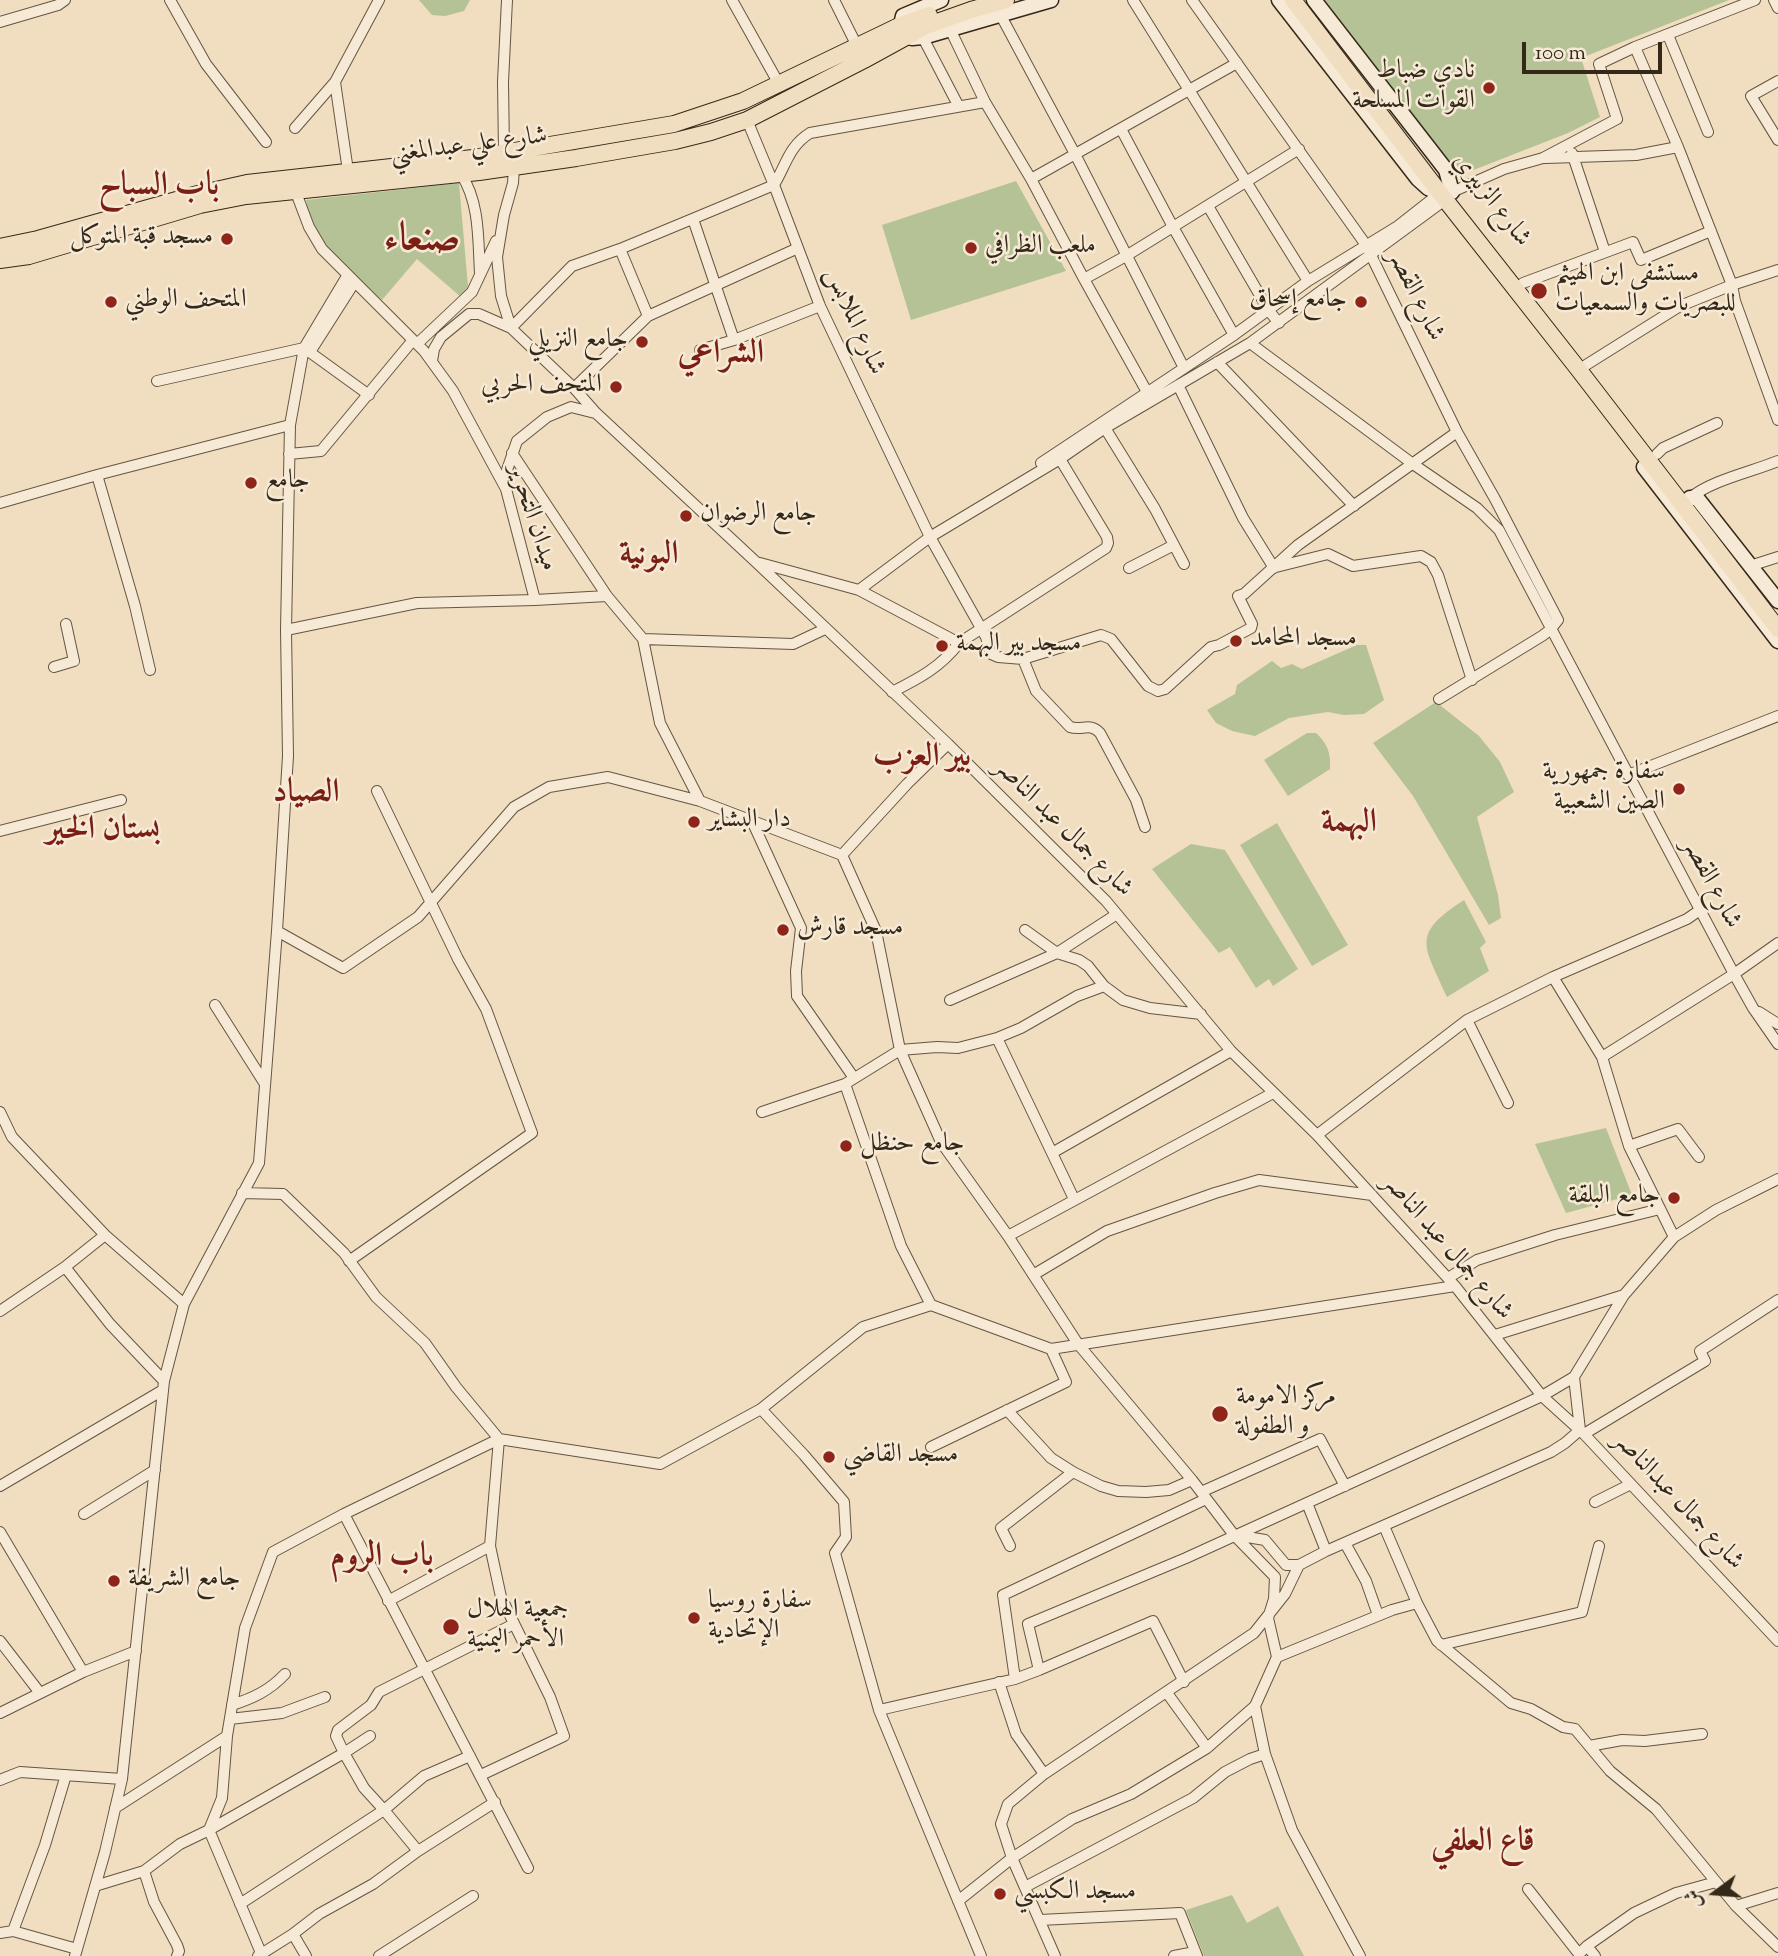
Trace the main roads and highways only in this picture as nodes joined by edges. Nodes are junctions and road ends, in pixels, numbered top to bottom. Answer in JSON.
{"nodes":[{"id":1,"x":941,"y":0,"type":"edge"},
{"id":2,"x":974,"y":0,"type":"edge"},
{"id":3,"x":1051,"y":0,"type":"edge"},
{"id":4,"x":1279,"y":0,"type":"edge"},
{"id":5,"x":1293,"y":0,"type":"edge"},
{"id":6,"x":1305,"y":0,"type":"edge"},
{"id":7,"x":1314,"y":0,"type":"edge"},
{"id":8,"x":1003,"y":7,"type":"edge"},
{"id":9,"x":915,"y":31,"type":"junction"},
{"id":10,"x":1446,"y":195,"type":"junction"},
{"id":11,"x":1468,"y":229,"type":"junction"},
{"id":12,"x":0,"y":247,"type":"edge"},
{"id":13,"x":0,"y":260,"type":"edge"},
{"id":14,"x":1690,"y":498,"type":"junction"},
{"id":15,"x":1778,"y":601,"type":"edge"},
{"id":16,"x":1778,"y":612,"type":"edge"},
{"id":17,"x":1778,"y":629,"type":"edge"},
{"id":18,"x":1778,"y":641,"type":"edge"}],
"edges":[{"from":1,"to":9,"type":"main road"},
{"from":2,"to":9,"type":"main road"},
{"from":3,"to":8,"type":"main road"},
{"from":4,"to":10,"type":"main road"},
{"from":5,"to":10,"type":"main road","name":"شارع الزبيري"},
{"from":6,"to":10,"type":"main road","name":"شارع الزبيري"},
{"from":7,"to":10,"type":"main road"},
{"from":8,"to":9,"type":"main road"},
{"from":8,"to":9,"type":"main road"},
{"from":9,"to":12,"type":"main road","name":"شارع علي عبدالمغني"},
{"from":9,"to":13,"type":"main road","name":"شارع علي عبدالمغني"},
{"from":10,"to":11,"type":"main road","name":"شارع الزبيري"},
{"from":10,"to":14,"type":"main road","name":"شارع الزبيري"},
{"from":11,"to":17,"type":"main road","name":"شارع الزبيري"},
{"from":11,"to":18,"type":"main road","name":"شارع الزبيري"},
{"from":14,"to":15,"type":"main road","name":"شارع الزبيري"},
{"from":14,"to":16,"type":"main road","name":"شارع الزبيري"}]}
